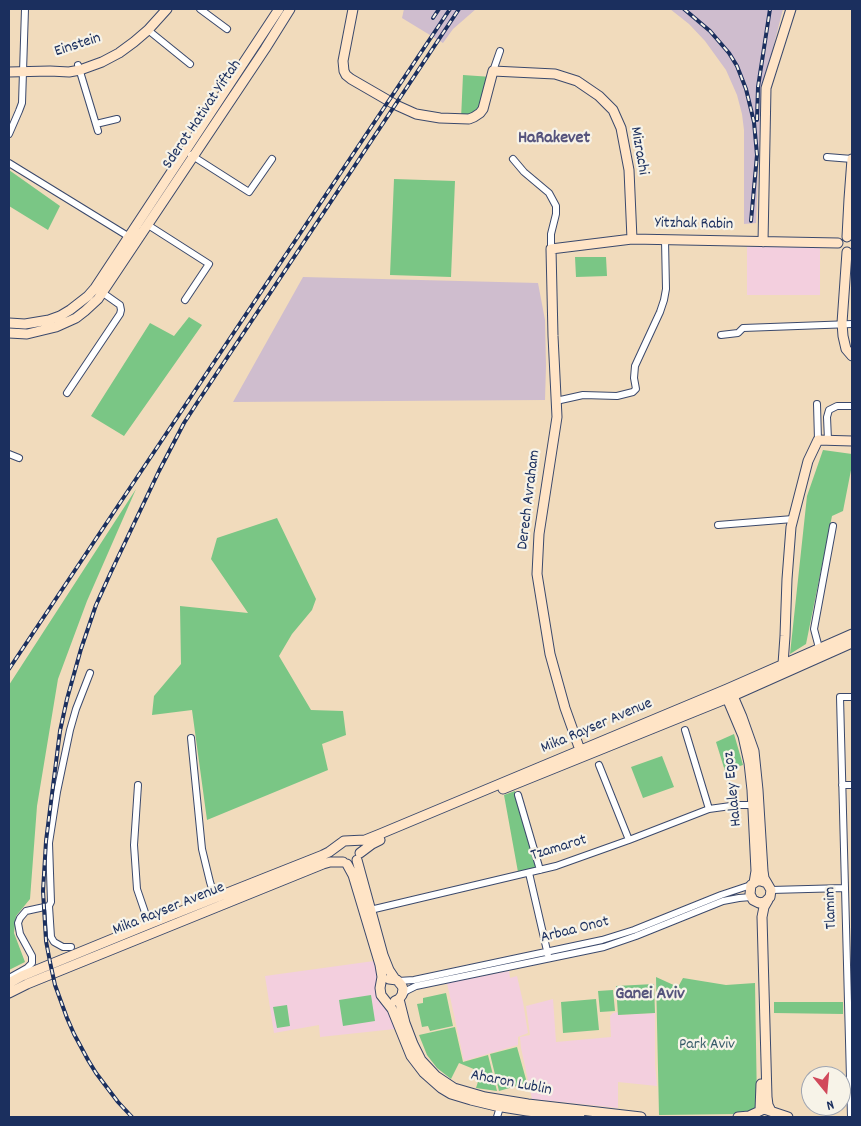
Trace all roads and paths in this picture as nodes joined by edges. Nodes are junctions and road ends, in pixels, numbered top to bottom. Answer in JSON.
{"nodes":[{"id":1,"x":26,"y":9,"type":"edge"},
{"id":2,"x":160,"y":9,"type":"edge"},
{"id":3,"x":167,"y":9,"type":"edge"},
{"id":4,"x":200,"y":9,"type":"edge"},
{"id":5,"x":279,"y":9,"type":"edge"},
{"id":6,"x":290,"y":9,"type":"edge"},
{"id":7,"x":353,"y":9,"type":"edge"},
{"id":8,"x":791,"y":9,"type":"edge"},
{"id":9,"x":227,"y":29,"type":"dead end"},
{"id":10,"x":148,"y":30,"type":"junction"},
{"id":11,"x":500,"y":51,"type":"dead end"},
{"id":12,"x":190,"y":64,"type":"dead end"},
{"id":13,"x":79,"y":67,"type":"junction"},
{"id":14,"x":493,"y":71,"type":"junction"},
{"id":15,"x":9,"y":72,"type":"edge"},
{"id":16,"x":23,"y":72,"type":"junction"},
{"id":17,"x":117,"y":119,"type":"dead end"},
{"id":18,"x":9,"y":134,"type":"edge"},
{"id":19,"x":182,"y":155,"type":"junction"},
{"id":20,"x":193,"y":156,"type":"junction"},
{"id":21,"x":827,"y":157,"type":"dead end"},
{"id":22,"x":272,"y":159,"type":"dead end"},
{"id":23,"x":512,"y":159,"type":"dead end"},
{"id":24,"x":852,"y":159,"type":"edge"},
{"id":25,"x":9,"y":163,"type":"edge"},
{"id":26,"x":850,"y":199,"type":"edge"},
{"id":27,"x":148,"y":225,"type":"junction"},
{"id":28,"x":128,"y":237,"type":"junction"},
{"id":29,"x":139,"y":238,"type":"junction"},
{"id":30,"x":850,"y":238,"type":"edge"},
{"id":31,"x":632,"y":239,"type":"junction"},
{"id":32,"x":665,"y":240,"type":"junction"},
{"id":33,"x":763,"y":242,"type":"junction"},
{"id":34,"x":838,"y":243,"type":"junction"},
{"id":35,"x":551,"y":249,"type":"junction"},
{"id":36,"x":850,"y":250,"type":"edge"},
{"id":37,"x":848,"y":285,"type":"edge"},
{"id":38,"x":103,"y":294,"type":"junction"},
{"id":39,"x":185,"y":300,"type":"dead end"},
{"id":40,"x":9,"y":322,"type":"edge"},
{"id":41,"x":842,"y":323,"type":"junction"},
{"id":42,"x":852,"y":324,"type":"edge"},
{"id":43,"x":9,"y":333,"type":"edge"},
{"id":44,"x":721,"y":334,"type":"dead end"},
{"id":45,"x":852,"y":356,"type":"edge"},
{"id":46,"x":66,"y":393,"type":"dead end"},
{"id":47,"x":556,"y":401,"type":"junction"},
{"id":48,"x":818,"y":404,"type":"dead end"},
{"id":49,"x":852,"y":406,"type":"edge"},
{"id":50,"x":818,"y":440,"type":"junction"},
{"id":51,"x":828,"y":440,"type":"junction"},
{"id":52,"x":852,"y":442,"type":"edge"},
{"id":53,"x":9,"y":454,"type":"edge"},
{"id":54,"x":19,"y":458,"type":"dead end"},
{"id":55,"x":794,"y":519,"type":"junction"},
{"id":56,"x":718,"y":525,"type":"dead end"},
{"id":57,"x":833,"y":526,"type":"dead end"},
{"id":58,"x":852,"y":634,"type":"edge"},
{"id":59,"x":852,"y":643,"type":"edge"},
{"id":60,"x":819,"y":648,"type":"junction"},
{"id":61,"x":783,"y":664,"type":"junction"},
{"id":62,"x":90,"y":673,"type":"dead end"},
{"id":63,"x":729,"y":694,"type":"junction"},
{"id":64,"x":852,"y":697,"type":"edge"},
{"id":65,"x":684,"y":730,"type":"dead end"},
{"id":66,"x":191,"y":738,"type":"dead end"},
{"id":67,"x":580,"y":750,"type":"junction"},
{"id":68,"x":599,"y":765,"type":"dead end"},
{"id":69,"x":138,"y":784,"type":"dead end"},
{"id":70,"x":842,"y":785,"type":"junction"},
{"id":71,"x":852,"y":785,"type":"edge"},
{"id":72,"x":518,"y":795,"type":"dead end"},
{"id":73,"x":756,"y":805,"type":"junction"},
{"id":74,"x":709,"y":809,"type":"junction"},
{"id":75,"x":629,"y":840,"type":"junction"},
{"id":76,"x":351,"y":841,"type":"junction"},
{"id":77,"x":338,"y":846,"type":"junction"},
{"id":78,"x":358,"y":857,"type":"junction"},
{"id":79,"x":345,"y":863,"type":"junction"},
{"id":80,"x":540,"y":870,"type":"junction"},
{"id":81,"x":528,"y":873,"type":"junction"},
{"id":82,"x":844,"y":873,"type":"junction"},
{"id":83,"x":852,"y":873,"type":"edge"},
{"id":84,"x":753,"y":884,"type":"junction"},
{"id":85,"x":769,"y":887,"type":"junction"},
{"id":86,"x":845,"y":888,"type":"junction"},
{"id":87,"x":215,"y":898,"type":"junction"},
{"id":88,"x":752,"y":898,"type":"junction"},
{"id":89,"x":768,"y":900,"type":"junction"},
{"id":90,"x":49,"y":906,"type":"junction"},
{"id":91,"x":367,"y":911,"type":"junction"},
{"id":92,"x":149,"y":924,"type":"junction"},
{"id":93,"x":71,"y":947,"type":"dead end"},
{"id":94,"x":548,"y":955,"type":"junction"},
{"id":95,"x":850,"y":961,"type":"edge"},
{"id":96,"x":9,"y":978,"type":"edge"},
{"id":97,"x":396,"y":980,"type":"junction"},
{"id":98,"x":9,"y":983,"type":"edge"},
{"id":99,"x":381,"y":985,"type":"junction"},
{"id":100,"x":9,"y":993,"type":"edge"},
{"id":101,"x":400,"y":997,"type":"junction"},
{"id":102,"x":386,"y":1000,"type":"junction"},
{"id":103,"x":851,"y":1066,"type":"edge"},
{"id":104,"x":501,"y":1103,"type":"junction"},
{"id":105,"x":757,"y":1114,"type":"edge"},
{"id":106,"x":773,"y":1114,"type":"edge"},
{"id":107,"x":497,"y":1117,"type":"edge"},
{"id":108,"x":580,"y":1117,"type":"edge"},
{"id":109,"x":641,"y":1117,"type":"edge"},
{"id":110,"x":738,"y":1117,"type":"edge"},
{"id":111,"x":788,"y":1117,"type":"edge"}],
"edges":[{"from":1,"to":16,"type":"street"},
{"from":2,"to":13,"type":"street","name":"Einstein"},
{"from":3,"to":10,"type":"street","name":"Einstein"},
{"from":4,"to":9,"type":"street"},
{"from":5,"to":19,"type":"street","name":"Sderot Hativat Yiftah"},
{"from":6,"to":20,"type":"street","name":"Sderot Hativat Yiftah"},
{"from":7,"to":14,"type":"street"},
{"from":8,"to":33,"type":"street"},
{"from":10,"to":12,"type":"street"},
{"from":10,"to":13,"type":"street","name":"Einstein"},
{"from":11,"to":14,"type":"street"},
{"from":13,"to":16,"type":"street","name":"Einstein"},
{"from":13,"to":17,"type":"street"},
{"from":14,"to":31,"type":"street","name":"Mizrachi"},
{"from":15,"to":16,"type":"street","name":"Einstein"},
{"from":16,"to":18,"type":"street"},
{"from":19,"to":20,"type":"street"},
{"from":19,"to":28,"type":"street","name":"Sderot Hativat Yiftah"},
{"from":20,"to":22,"type":"street"},
{"from":20,"to":27,"type":"street","name":"Sderot Hativat Yiftah"},
{"from":21,"to":24,"type":"street"},
{"from":23,"to":35,"type":"street"},
{"from":24,"to":26,"type":"street"},
{"from":25,"to":28,"type":"street"},
{"from":26,"to":30,"type":"street"},
{"from":27,"to":29,"type":"street","name":"Sderot Hativat Yiftah"},
{"from":27,"to":39,"type":"street"},
{"from":28,"to":29,"type":"street"},
{"from":28,"to":40,"type":"street","name":"Sderot Hativat Yiftah"},
{"from":29,"to":38,"type":"street","name":"Sderot Hativat Yiftah"},
{"from":30,"to":34,"type":"street"},
{"from":31,"to":32,"type":"street","name":"Yitzhak Rabin"},
{"from":31,"to":35,"type":"street","name":"Yitzhak Rabin"},
{"from":32,"to":33,"type":"street","name":"Yitzhak Rabin"},
{"from":32,"to":47,"type":"street"},
{"from":33,"to":34,"type":"street","name":"Yitzhak Rabin"},
{"from":34,"to":36,"type":"street"},
{"from":35,"to":47,"type":"street","name":"Derech Avraham"},
{"from":36,"to":37,"type":"street"},
{"from":37,"to":41,"type":"street"},
{"from":38,"to":43,"type":"street","name":"Sderot Hativat Yiftah"},
{"from":38,"to":46,"type":"street"},
{"from":41,"to":42,"type":"street"},
{"from":41,"to":44,"type":"street"},
{"from":41,"to":45,"type":"street"},
{"from":47,"to":67,"type":"street","name":"Derech Avraham"},
{"from":48,"to":50,"type":"street"},
{"from":49,"to":51,"type":"street"},
{"from":50,"to":51,"type":"street"},
{"from":50,"to":55,"type":"street"},
{"from":51,"to":52,"type":"street"},
{"from":53,"to":54,"type":"street"},
{"from":55,"to":56,"type":"street"},
{"from":55,"to":61,"type":"street"},
{"from":57,"to":60,"type":"street"},
{"from":58,"to":60,"type":"street","name":"Mika Rayser Avenue"},
{"from":59,"to":63,"type":"street","name":"Mika Rayser Avenue"},
{"from":60,"to":61,"type":"street","name":"Mika Rayser Avenue"},
{"from":61,"to":63,"type":"street","name":"Mika Rayser Avenue"},
{"from":62,"to":90,"type":"street"},
{"from":63,"to":67,"type":"street","name":"Mika Rayser Avenue"},
{"from":63,"to":73,"type":"street","name":"Halaley Egoz"},
{"from":63,"to":78,"type":"street","name":"Mika Rayser Avenue"},
{"from":64,"to":70,"type":"street","name":"Tlamim"},
{"from":65,"to":74,"type":"street"},
{"from":66,"to":87,"type":"street"},
{"from":67,"to":76,"type":"street","name":"Mika Rayser Avenue"},
{"from":68,"to":75,"type":"street"},
{"from":69,"to":92,"type":"street"},
{"from":70,"to":71,"type":"street"},
{"from":70,"to":82,"type":"street","name":"Tlamim"},
{"from":72,"to":80,"type":"street"},
{"from":73,"to":74,"type":"street","name":"Tzamarot"},
{"from":73,"to":84,"type":"street","name":"Halaley Egoz"},
{"from":73,"to":85,"type":"street","name":"Halaley Egoz"},
{"from":74,"to":75,"type":"street","name":"Tzamarot"},
{"from":75,"to":80,"type":"street","name":"Tzamarot"},
{"from":76,"to":77,"type":"street"},
{"from":76,"to":78,"type":"street"},
{"from":77,"to":79,"type":"street"},
{"from":77,"to":87,"type":"street","name":"Mika Rayser Avenue"},
{"from":78,"to":79,"type":"street"},
{"from":78,"to":91,"type":"street"},
{"from":79,"to":91,"type":"street"},
{"from":79,"to":100,"type":"street","name":"Mika Rayser Avenue"},
{"from":80,"to":81,"type":"street","name":"Tzamarot"},
{"from":81,"to":91,"type":"street","name":"Tzamarot"},
{"from":81,"to":94,"type":"street"},
{"from":82,"to":83,"type":"street"},
{"from":82,"to":86,"type":"street","name":"Tlamim"},
{"from":84,"to":85,"type":"street"},
{"from":84,"to":88,"type":"street"},
{"from":84,"to":94,"type":"street","name":"Arbaa Onot"},
{"from":85,"to":86,"type":"street"},
{"from":85,"to":89,"type":"street"},
{"from":86,"to":95,"type":"street","name":"Tlamim"},
{"from":87,"to":92,"type":"street","name":"Mika Rayser Avenue"},
{"from":88,"to":89,"type":"street"},
{"from":88,"to":94,"type":"street","name":"Arbaa Onot"},
{"from":88,"to":105,"type":"street"},
{"from":89,"to":106,"type":"street"},
{"from":90,"to":93,"type":"street"},
{"from":90,"to":96,"type":"street"},
{"from":91,"to":97,"type":"street"},
{"from":91,"to":99,"type":"street"},
{"from":92,"to":98,"type":"street","name":"Mika Rayser Avenue"},
{"from":94,"to":97,"type":"street","name":"Arbaa Onot"},
{"from":94,"to":101,"type":"street","name":"Arbaa Onot"},
{"from":95,"to":103,"type":"street","name":"Tlamim"},
{"from":97,"to":99,"type":"street"},
{"from":97,"to":101,"type":"street"},
{"from":99,"to":102,"type":"street"},
{"from":101,"to":102,"type":"street"},
{"from":101,"to":104,"type":"street","name":"Aharon Lublin"},
{"from":102,"to":104,"type":"street","name":"Aharon Lublin"},
{"from":104,"to":107,"type":"street"},
{"from":104,"to":108,"type":"street","name":"Aharon Lublin"},
{"from":104,"to":109,"type":"street","name":"Aharon Lublin"},
{"from":105,"to":106,"type":"street"},
{"from":105,"to":110,"type":"street"},
{"from":106,"to":111,"type":"street"}]}
